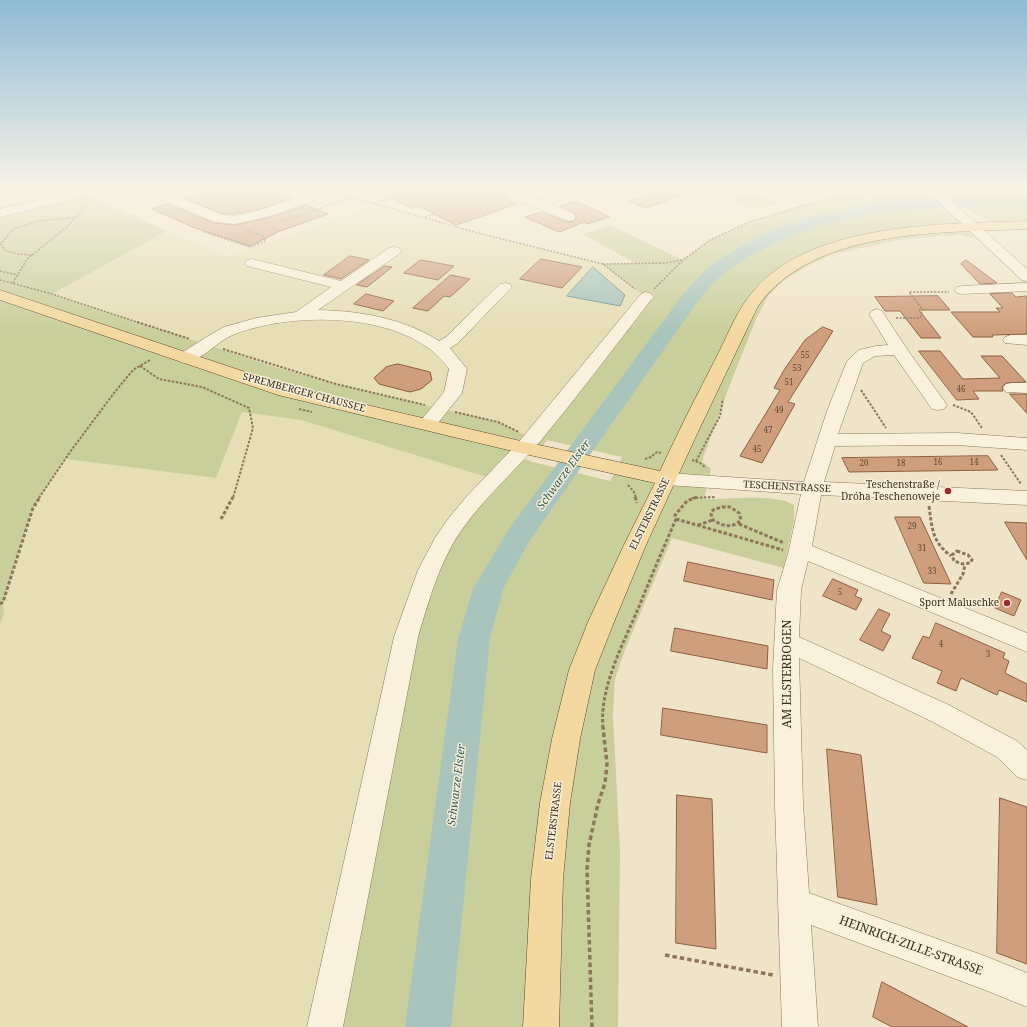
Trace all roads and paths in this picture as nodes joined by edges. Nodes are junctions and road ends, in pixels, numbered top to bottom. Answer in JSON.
{"nodes":[{"id":1,"x":7,"y":236,"type":"edge"},
{"id":2,"x":56,"y":236,"type":"edge"},
{"id":3,"x":216,"y":236,"type":"edge"},
{"id":4,"x":262,"y":236,"type":"edge"},
{"id":5,"x":490,"y":236,"type":"edge"},
{"id":6,"x":719,"y":236,"type":"edge"},
{"id":7,"x":886,"y":236,"type":"edge"},
{"id":8,"x":983,"y":236,"type":"edge"},
{"id":9,"x":394,"y":251,"type":"dead end"},
{"id":10,"x":33,"y":255,"type":"junction"},
{"id":11,"x":683,"y":260,"type":"junction"},
{"id":12,"x":252,"y":263,"type":"dead end"},
{"id":13,"x":603,"y":264,"type":"junction"},
{"id":14,"x":0,"y":271,"type":"edge"},
{"id":15,"x":18,"y":275,"type":"junction"},
{"id":16,"x":1027,"y":277,"type":"edge"},
{"id":17,"x":0,"y":280,"type":"edge"},
{"id":18,"x":13,"y":283,"type":"junction"},
{"id":19,"x":343,"y":286,"type":"junction"},
{"id":20,"x":505,"y":287,"type":"dead end"},
{"id":21,"x":1027,"y":287,"type":"edge"},
{"id":22,"x":962,"y":290,"type":"joint"},
{"id":23,"x":0,"y":295,"type":"edge"},
{"id":24,"x":646,"y":298,"type":"junction"},
{"id":25,"x":877,"y":314,"type":"dead end"},
{"id":26,"x":301,"y":316,"type":"junction"},
{"id":27,"x":896,"y":324,"type":"dead end"},
{"id":28,"x":1011,"y":340,"type":"dead end"},
{"id":29,"x":1027,"y":340,"type":"edge"},
{"id":30,"x":208,"y":344,"type":"junction"},
{"id":31,"x":439,"y":348,"type":"junction"},
{"id":32,"x":166,"y":350,"type":"junction"},
{"id":33,"x":891,"y":350,"type":"junction"},
{"id":34,"x":186,"y":358,"type":"junction"},
{"id":35,"x":140,"y":366,"type":"junction"},
{"id":36,"x":850,"y":373,"type":"junction"},
{"id":37,"x":723,"y":397,"type":"dead end"},
{"id":38,"x":945,"y":405,"type":"joint"},
{"id":39,"x":441,"y":408,"type":"junction"},
{"id":40,"x":427,"y":424,"type":"junction"},
{"id":41,"x":828,"y":440,"type":"junction"},
{"id":42,"x":894,"y":440,"type":"junction"},
{"id":43,"x":992,"y":441,"type":"junction"},
{"id":44,"x":529,"y":443,"type":"junction"},
{"id":45,"x":1027,"y":444,"type":"edge"},
{"id":46,"x":696,"y":461,"type":"dead end"},
{"id":47,"x":667,"y":479,"type":"junction"},
{"id":48,"x":812,"y":488,"type":"junction"},
{"id":49,"x":1025,"y":491,"type":"edge"},
{"id":50,"x":702,"y":497,"type":"dead end"},
{"id":51,"x":928,"y":504,"type":"dead end"},
{"id":52,"x":221,"y":519,"type":"dead end"},
{"id":53,"x":676,"y":519,"type":"junction"},
{"id":54,"x":713,"y":520,"type":"junction"},
{"id":55,"x":738,"y":524,"type":"junction"},
{"id":56,"x":698,"y":525,"type":"junction"},
{"id":57,"x":799,"y":552,"type":"junction"},
{"id":58,"x":951,"y":556,"type":"junction"},
{"id":59,"x":965,"y":565,"type":"junction"},
{"id":60,"x":0,"y":604,"type":"edge"},
{"id":61,"x":942,"y":608,"type":"junction"},
{"id":62,"x":787,"y":642,"type":"junction"},
{"id":63,"x":1027,"y":643,"type":"edge"},
{"id":64,"x":1027,"y":768,"type":"edge"},
{"id":65,"x":794,"y":903,"type":"junction"},
{"id":66,"x":666,"y":955,"type":"dead end"},
{"id":67,"x":798,"y":979,"type":"junction"},
{"id":68,"x":1027,"y":990,"type":"edge"},
{"id":69,"x":325,"y":1027,"type":"edge"},
{"id":70,"x":541,"y":1027,"type":"edge"},
{"id":71,"x":592,"y":1027,"type":"edge"},
{"id":72,"x":800,"y":1027,"type":"edge"}],
"edges":[{"from":1,"to":10,"type":"path"},
{"from":2,"to":10,"type":"path"},
{"from":3,"to":4,"type":"path"},
{"from":5,"to":13,"type":"path"},
{"from":6,"to":11,"type":"path"},
{"from":7,"to":47,"type":"main road","name":"ELSTERSTRASSE"},
{"from":8,"to":16,"type":"street"},
{"from":9,"to":19,"type":"street"},
{"from":10,"to":15,"type":"path"},
{"from":11,"to":13,"type":"path"},
{"from":11,"to":24,"type":"path"},
{"from":12,"to":19,"type":"street"},
{"from":13,"to":24,"type":"path"},
{"from":14,"to":15,"type":"path"},
{"from":15,"to":18,"type":"path"},
{"from":17,"to":18,"type":"path"},
{"from":18,"to":30,"type":"path"},
{"from":19,"to":26,"type":"street"},
{"from":20,"to":31,"type":"street"},
{"from":21,"to":22,"type":"street"},
{"from":22,"to":27,"type":"path"},
{"from":23,"to":32,"type":"main road","name":"SPREMBERGER CHAUSSEE"},
{"from":24,"to":44,"type":"street"},
{"from":25,"to":33,"type":"street"},
{"from":26,"to":30,"type":"street"},
{"from":26,"to":31,"type":"street"},
{"from":28,"to":29,"type":"street"},
{"from":30,"to":34,"type":"street"},
{"from":30,"to":39,"type":"path"},
{"from":31,"to":39,"type":"street"},
{"from":32,"to":34,"type":"main road","name":"SPREMBERGER CHAUSSEE"},
{"from":32,"to":35,"type":"path"},
{"from":33,"to":36,"type":"street","name":"AM ELSTERBOGEN"},
{"from":33,"to":38,"type":"street"},
{"from":34,"to":40,"type":"main road","name":"SPREMBERGER CHAUSSEE"},
{"from":35,"to":52,"type":"path"},
{"from":35,"to":60,"type":"path"},
{"from":36,"to":41,"type":"street","name":"AM ELSTERBOGEN"},
{"from":36,"to":42,"type":"path"},
{"from":37,"to":46,"type":"path"},
{"from":38,"to":43,"type":"path"},
{"from":39,"to":40,"type":"street"},
{"from":39,"to":44,"type":"path"},
{"from":40,"to":44,"type":"main road","name":"SPREMBERGER CHAUSSEE"},
{"from":41,"to":42,"type":"street"},
{"from":41,"to":48,"type":"street","name":"AM ELSTERBOGEN"},
{"from":42,"to":43,"type":"street"},
{"from":43,"to":45,"type":"street"},
{"from":43,"to":49,"type":"path"},
{"from":44,"to":47,"type":"main road","name":"SPREMBERGER CHAUSSEE"},
{"from":44,"to":69,"type":"street"},
{"from":47,"to":48,"type":"street","name":"TESCHENSTRASSE"},
{"from":47,"to":70,"type":"main road","name":"ELSTERSTRASSE"},
{"from":48,"to":49,"type":"street","name":"TESCHENSTRASSE"},
{"from":48,"to":57,"type":"street","name":"AM ELSTERBOGEN"},
{"from":50,"to":53,"type":"path"},
{"from":51,"to":58,"type":"path"},
{"from":53,"to":56,"type":"path"},
{"from":53,"to":71,"type":"path"},
{"from":54,"to":55,"type":"path"},
{"from":54,"to":55,"type":"path"},
{"from":54,"to":56,"type":"path"},
{"from":55,"to":57,"type":"path"},
{"from":56,"to":57,"type":"path"},
{"from":57,"to":61,"type":"street"},
{"from":57,"to":62,"type":"street","name":"AM ELSTERBOGEN"},
{"from":58,"to":59,"type":"path"},
{"from":58,"to":59,"type":"path"},
{"from":59,"to":61,"type":"path"},
{"from":61,"to":63,"type":"street"},
{"from":62,"to":64,"type":"street"},
{"from":62,"to":65,"type":"street","name":"AM ELSTERBOGEN"},
{"from":65,"to":67,"type":"street","name":"AM ELSTERBOGEN"},
{"from":65,"to":68,"type":"street","name":"HEINRICH-ZILLE-STRASSE"},
{"from":66,"to":67,"type":"path"},
{"from":67,"to":72,"type":"street","name":"AM ELSTERBOGEN"}]}
